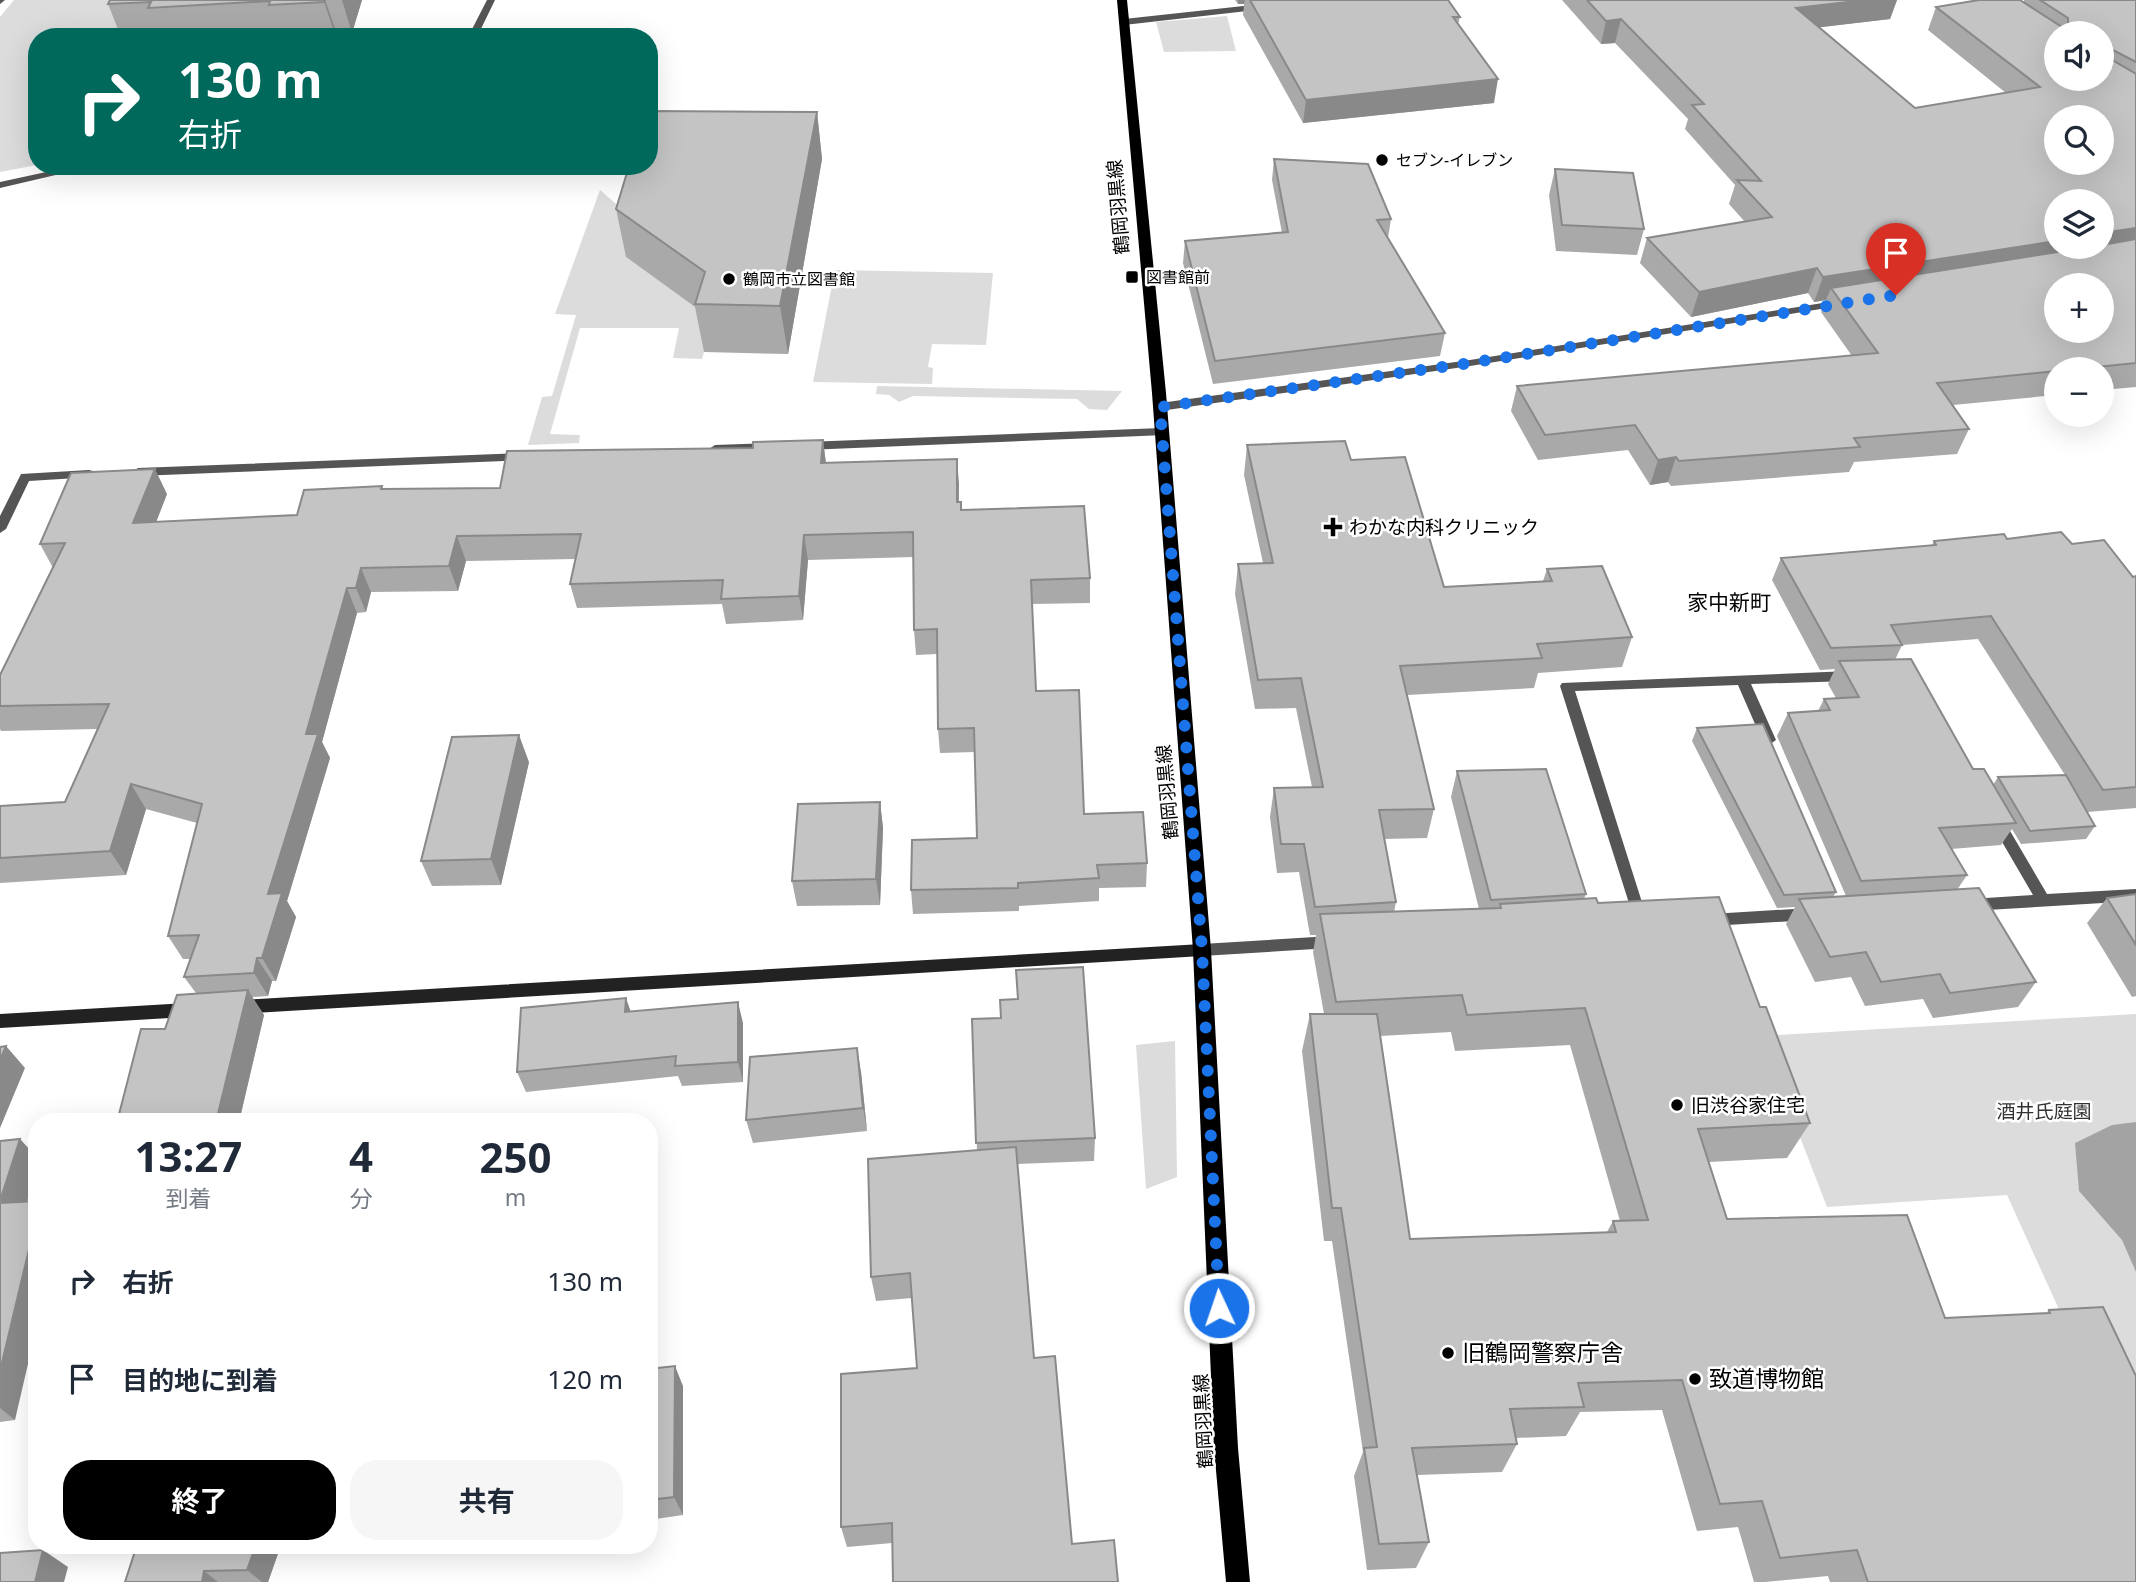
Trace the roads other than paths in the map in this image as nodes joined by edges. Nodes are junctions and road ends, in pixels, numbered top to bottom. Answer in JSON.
{"nodes":[{"id":1,"x":491,"y":0,"type":"edge"},
{"id":2,"x":1122,"y":0,"type":"edge"},
{"id":3,"x":1275,"y":6,"type":"edge"},
{"id":4,"x":1124,"y":22,"type":"junction"},
{"id":5,"x":477,"y":28,"type":"edge"},
{"id":6,"x":47,"y":175,"type":"edge"},
{"id":7,"x":0,"y":185,"type":"edge"},
{"id":8,"x":1850,"y":302,"type":"edge"},
{"id":9,"x":1160,"y":407,"type":"junction"},
{"id":10,"x":1161,"y":432,"type":"junction"},
{"id":11,"x":704,"y":450,"type":"edge"},
{"id":12,"x":538,"y":456,"type":"edge"},
{"id":13,"x":122,"y":473,"type":"edge"},
{"id":14,"x":108,"y":474,"type":"edge"},
{"id":15,"x":0,"y":529,"type":"edge"},
{"id":16,"x":1860,"y":676,"type":"edge"},
{"id":17,"x":1743,"y":680,"type":"junction"},
{"id":18,"x":1774,"y":753,"type":"edge"},
{"id":19,"x":1988,"y":805,"type":"edge"},
{"id":20,"x":2136,"y":895,"type":"edge"},
{"id":21,"x":2043,"y":900,"type":"junction"},
{"id":22,"x":1950,"y":906,"type":"edge"},
{"id":23,"x":1830,"y":913,"type":"edge"},
{"id":24,"x":1695,"y":921,"type":"edge"},
{"id":25,"x":1642,"y":924,"type":"edge"},
{"id":26,"x":1344,"y":942,"type":"edge"},
{"id":27,"x":1202,"y":950,"type":"junction"},
{"id":28,"x":0,"y":1021,"type":"edge"},
{"id":29,"x":1238,"y":1582,"type":"edge"}],
"edges":[{"from":1,"to":5,"type":"street"},
{"from":2,"to":4,"type":"main road","name":"鶴岡羽黒線"},
{"from":3,"to":4,"type":"street"},
{"from":4,"to":9,"type":"main road","name":"鶴岡羽黒線"},
{"from":6,"to":7,"type":"street"},
{"from":8,"to":9,"type":"street"},
{"from":9,"to":10,"type":"main road","name":"鶴岡羽黒線"},
{"from":10,"to":11,"type":"street"},
{"from":10,"to":27,"type":"main road","name":"鶴岡羽黒線"},
{"from":12,"to":13,"type":"street"},
{"from":14,"to":15,"type":"street"},
{"from":16,"to":17,"type":"street"},
{"from":17,"to":18,"type":"street"},
{"from":17,"to":25,"type":"street"},
{"from":19,"to":21,"type":"street"},
{"from":20,"to":21,"type":"street"},
{"from":21,"to":22,"type":"street"},
{"from":23,"to":24,"type":"street"},
{"from":26,"to":27,"type":"street"},
{"from":27,"to":28,"type":"street"},
{"from":27,"to":29,"type":"main road","name":"鶴岡羽黒線"}]}
